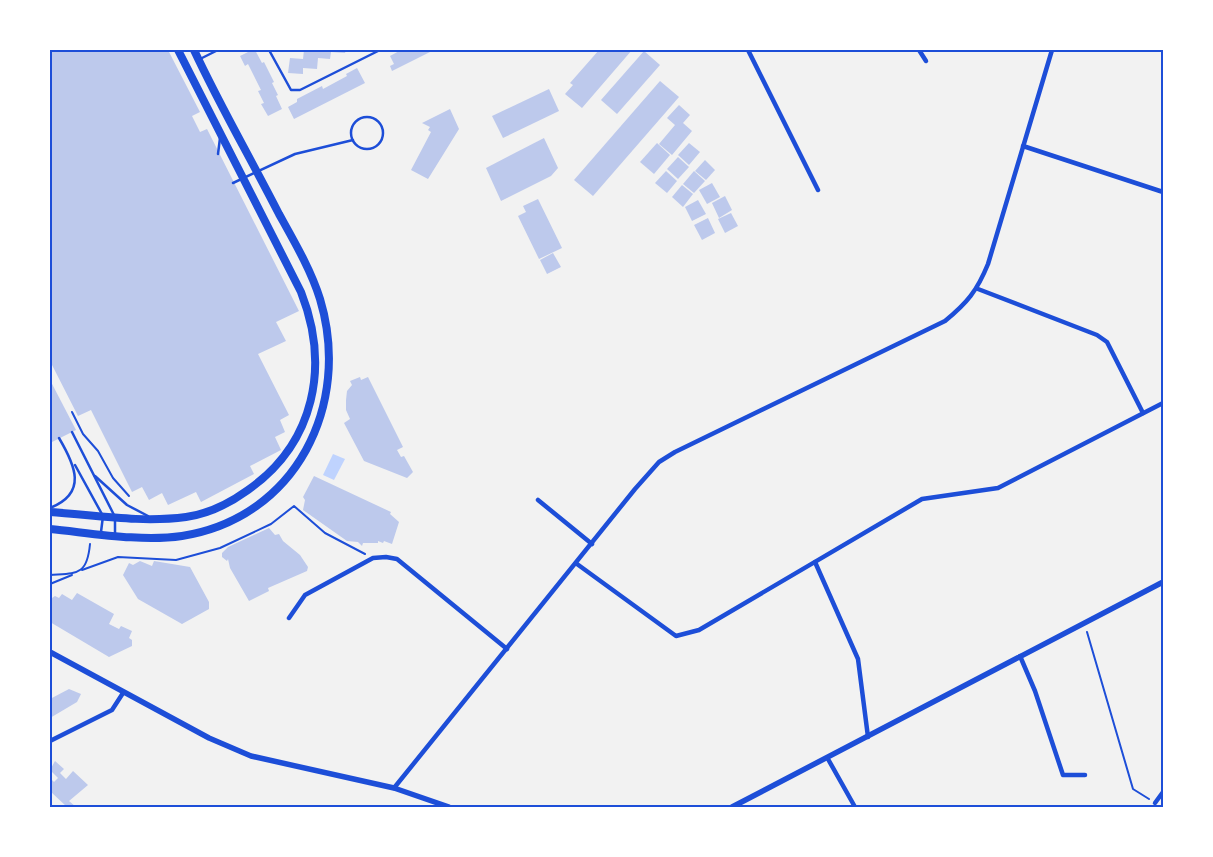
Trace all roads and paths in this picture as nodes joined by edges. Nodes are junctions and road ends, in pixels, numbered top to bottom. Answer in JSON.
{"nodes":[{"id":1,"x":178,"y":50,"type":"edge"},
{"id":2,"x":194,"y":50,"type":"edge"},
{"id":3,"x":218,"y":50,"type":"edge"},
{"id":4,"x":269,"y":50,"type":"edge"},
{"id":5,"x":380,"y":50,"type":"edge"},
{"id":6,"x":748,"y":50,"type":"edge"},
{"id":7,"x":919,"y":50,"type":"edge"},
{"id":8,"x":1052,"y":50,"type":"edge"},
{"id":9,"x":199,"y":60,"type":"junction"},
{"id":10,"x":926,"y":61,"type":"dead end"},
{"id":11,"x":221,"y":133,"type":"junction"},
{"id":12,"x":352,"y":140,"type":"junction"},
{"id":13,"x":1023,"y":146,"type":"junction"},
{"id":14,"x":218,"y":154,"type":"dead end"},
{"id":15,"x":258,"y":172,"type":"junction"},
{"id":16,"x":244,"y":178,"type":"junction"},
{"id":17,"x":233,"y":183,"type":"dead end"},
{"id":18,"x":818,"y":190,"type":"dead end"},
{"id":19,"x":1163,"y":192,"type":"edge"},
{"id":20,"x":978,"y":289,"type":"junction"},
{"id":21,"x":1163,"y":403,"type":"edge"},
{"id":22,"x":72,"y":412,"type":"dead end"},
{"id":23,"x":1143,"y":413,"type":"junction"},
{"id":24,"x":72,"y":432,"type":"dead end"},
{"id":25,"x":60,"y":438,"type":"dead end"},
{"id":26,"x":74,"y":462,"type":"junction"},
{"id":27,"x":93,"y":473,"type":"junction"},
{"id":28,"x":128,"y":496,"type":"dead end"},
{"id":29,"x":538,"y":500,"type":"dead end"},
{"id":30,"x":50,"y":510,"type":"edge"},
{"id":31,"x":102,"y":516,"type":"junction"},
{"id":32,"x":116,"y":517,"type":"junction"},
{"id":33,"x":157,"y":519,"type":"junction"},
{"id":34,"x":50,"y":529,"type":"edge"},
{"id":35,"x":101,"y":534,"type":"junction"},
{"id":36,"x":115,"y":535,"type":"junction"},
{"id":37,"x":91,"y":541,"type":"dead end"},
{"id":38,"x":592,"y":544,"type":"junction"},
{"id":39,"x":373,"y":558,"type":"junction"},
{"id":40,"x":815,"y":562,"type":"junction"},
{"id":41,"x":577,"y":564,"type":"junction"},
{"id":42,"x":82,"y":570,"type":"junction"},
{"id":43,"x":75,"y":574,"type":"junction"},
{"id":44,"x":50,"y":575,"type":"edge"},
{"id":45,"x":1163,"y":582,"type":"edge"},
{"id":46,"x":50,"y":584,"type":"edge"},
{"id":47,"x":289,"y":618,"type":"dead end"},
{"id":48,"x":1084,"y":622,"type":"junction"},
{"id":49,"x":507,"y":649,"type":"junction"},
{"id":50,"x":50,"y":652,"type":"edge"},
{"id":51,"x":1020,"y":656,"type":"junction"},
{"id":52,"x":124,"y":693,"type":"junction"},
{"id":53,"x":868,"y":737,"type":"junction"},
{"id":54,"x":50,"y":740,"type":"edge"},
{"id":55,"x":828,"y":759,"type":"junction"},
{"id":56,"x":1085,"y":775,"type":"dead end"},
{"id":57,"x":394,"y":788,"type":"junction"},
{"id":58,"x":1163,"y":792,"type":"edge"},
{"id":59,"x":1155,"y":803,"type":"joint"},
{"id":60,"x":449,"y":807,"type":"edge"},
{"id":61,"x":732,"y":807,"type":"edge"},
{"id":62,"x":855,"y":807,"type":"edge"}],
"edges":[{"from":1,"to":11,"type":"main road"},
{"from":2,"to":9,"type":"main road"},
{"from":3,"to":9,"type":"lane"},
{"from":4,"to":5,"type":"lane"},
{"from":6,"to":18,"type":"street"},
{"from":7,"to":10,"type":"street"},
{"from":8,"to":13,"type":"street"},
{"from":9,"to":15,"type":"main road"},
{"from":11,"to":14,"type":"lane"},
{"from":11,"to":16,"type":"main road"},
{"from":12,"to":12,"type":"lane"},
{"from":12,"to":15,"type":"lane"},
{"from":13,"to":19,"type":"street"},
{"from":13,"to":20,"type":"street"},
{"from":15,"to":16,"type":"lane"},
{"from":15,"to":36,"type":"main road"},
{"from":16,"to":17,"type":"lane"},
{"from":16,"to":33,"type":"main road"},
{"from":20,"to":23,"type":"street"},
{"from":20,"to":38,"type":"street"},
{"from":21,"to":23,"type":"street"},
{"from":22,"to":28,"type":"path"},
{"from":23,"to":40,"type":"street"},
{"from":24,"to":27,"type":"lane"},
{"from":25,"to":26,"type":"lane"},
{"from":26,"to":30,"type":"lane"},
{"from":26,"to":31,"type":"lane"},
{"from":27,"to":32,"type":"lane"},
{"from":27,"to":33,"type":"lane"},
{"from":29,"to":38,"type":"street"},
{"from":30,"to":31,"type":"main road"},
{"from":31,"to":32,"type":"main road"},
{"from":31,"to":35,"type":"lane"},
{"from":32,"to":33,"type":"main road"},
{"from":32,"to":36,"type":"lane"},
{"from":34,"to":35,"type":"main road"},
{"from":35,"to":36,"type":"main road"},
{"from":37,"to":42,"type":"path"},
{"from":38,"to":41,"type":"street"},
{"from":39,"to":42,"type":"path"},
{"from":39,"to":47,"type":"street"},
{"from":39,"to":49,"type":"street"},
{"from":40,"to":41,"type":"street"},
{"from":40,"to":53,"type":"street"},
{"from":41,"to":49,"type":"street"},
{"from":42,"to":43,"type":"path"},
{"from":43,"to":44,"type":"path"},
{"from":43,"to":46,"type":"path"},
{"from":45,"to":48,"type":"street"},
{"from":48,"to":51,"type":"street"},
{"from":48,"to":59,"type":"path"},
{"from":49,"to":57,"type":"street"},
{"from":50,"to":52,"type":"street"},
{"from":51,"to":53,"type":"street"},
{"from":51,"to":56,"type":"street"},
{"from":52,"to":54,"type":"street"},
{"from":52,"to":57,"type":"street"},
{"from":53,"to":55,"type":"street"},
{"from":55,"to":61,"type":"street"},
{"from":55,"to":62,"type":"street"},
{"from":57,"to":60,"type":"street"},
{"from":58,"to":59,"type":"street"}]}
